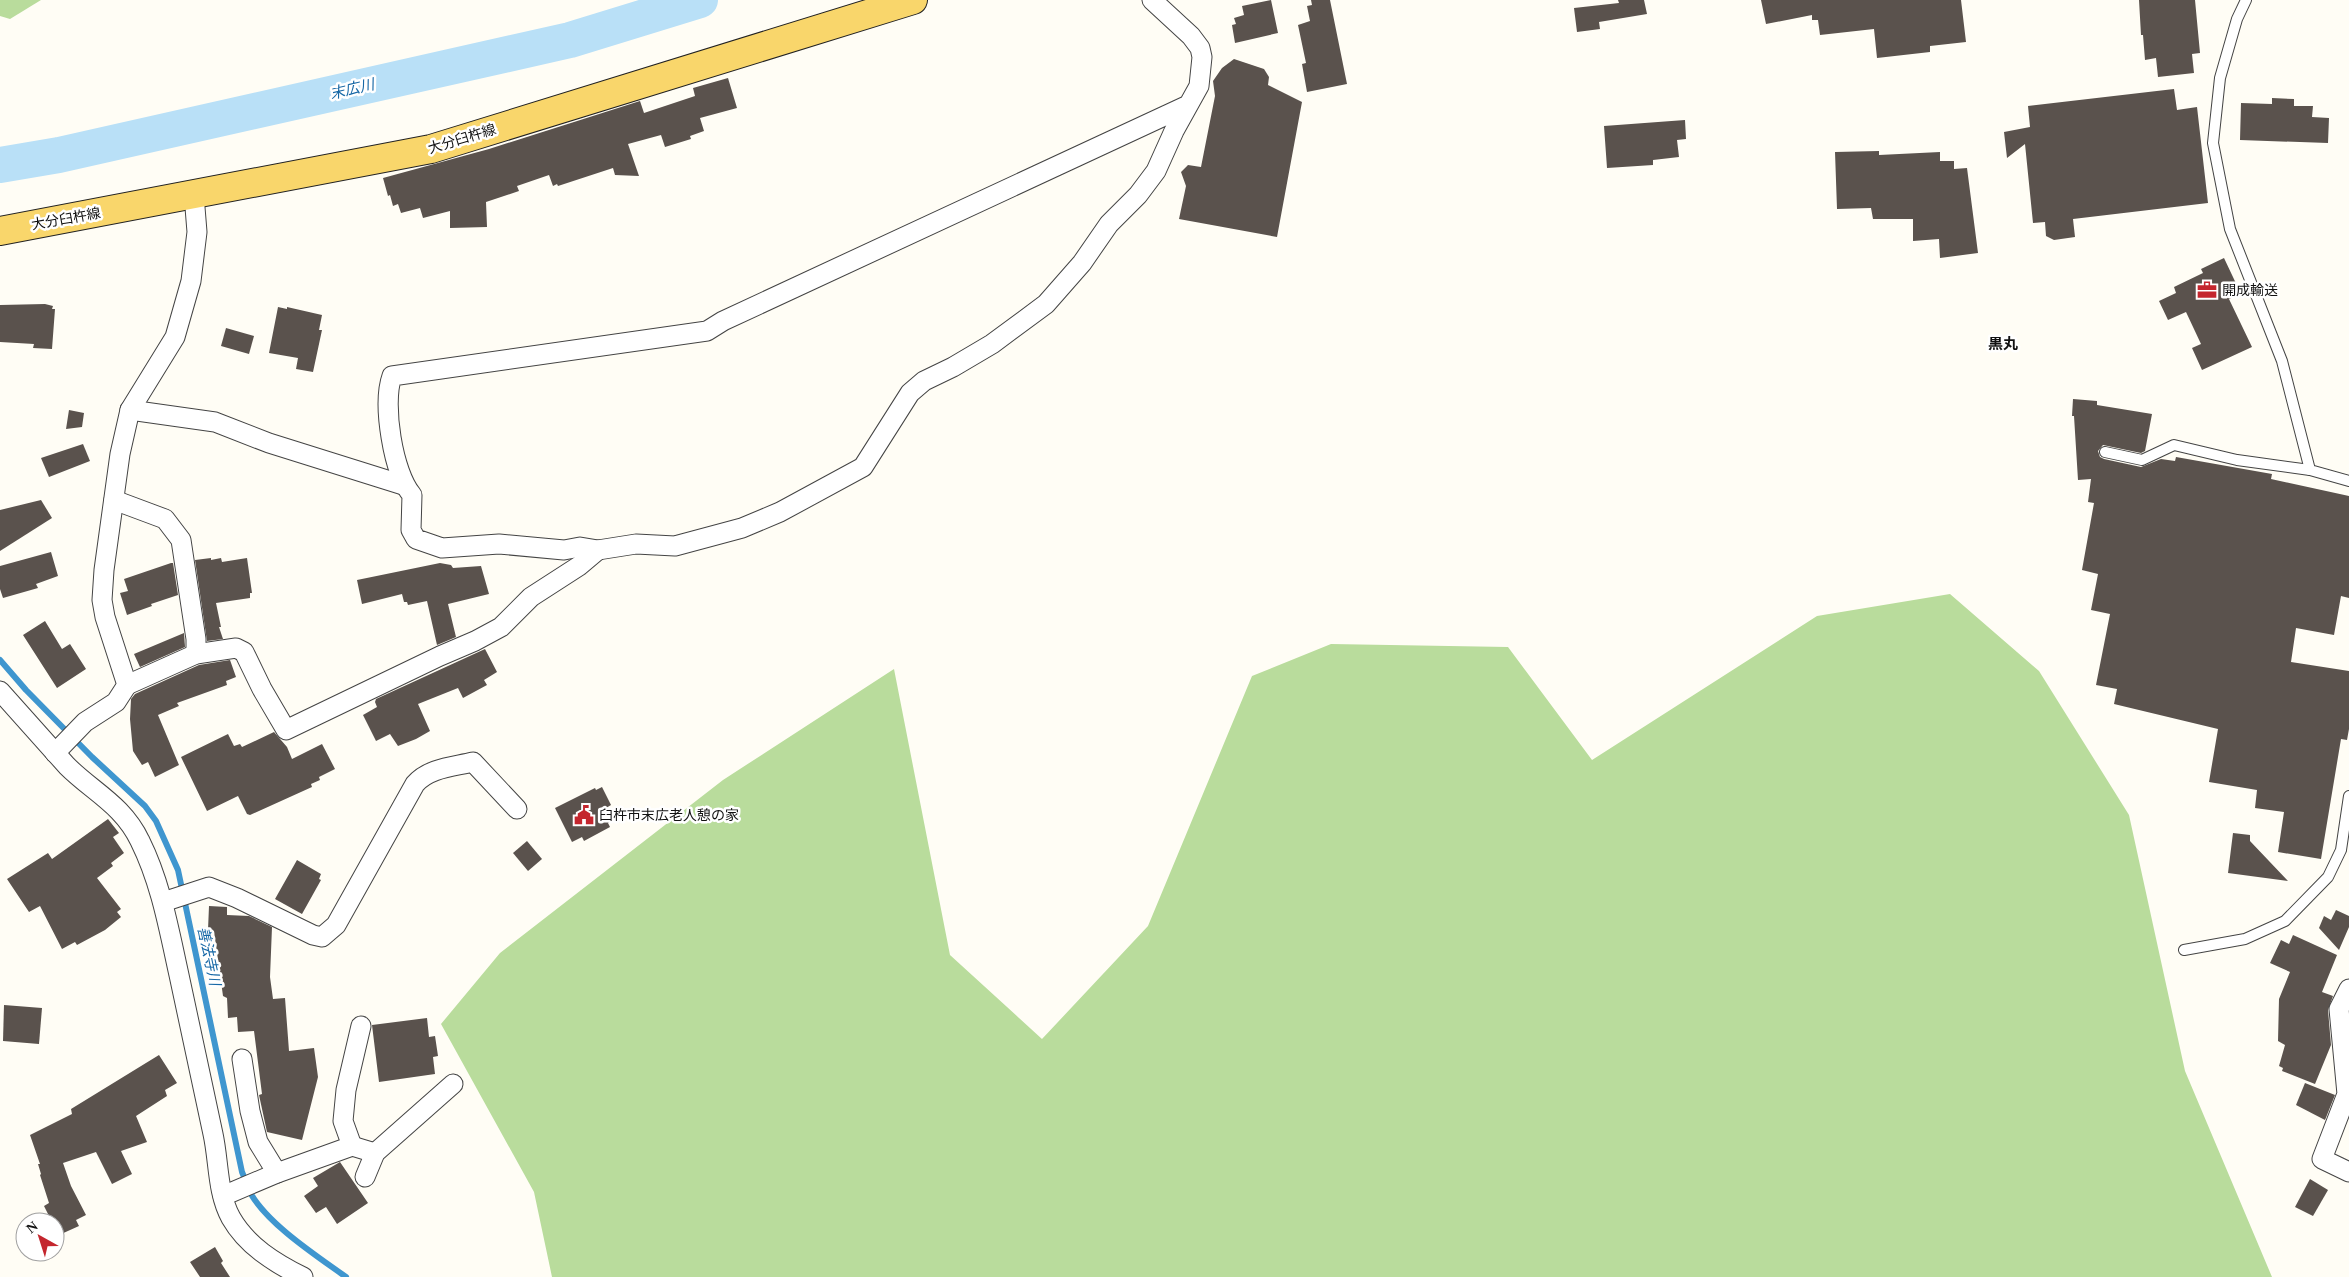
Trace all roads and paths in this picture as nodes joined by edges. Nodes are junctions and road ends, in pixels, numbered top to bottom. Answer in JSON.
{"nodes":[{"id":1,"x":913,"y":0,"type":"edge"},
{"id":2,"x":1152,"y":0,"type":"edge"},
{"id":3,"x":2246,"y":0,"type":"edge"},
{"id":4,"x":1188,"y":105,"type":"junction"},
{"id":5,"x":194,"y":195,"type":"junction"},
{"id":6,"x":0,"y":231,"type":"edge"},
{"id":7,"x":130,"y":410,"type":"junction"},
{"id":8,"x":2106,"y":452,"type":"dead end"},
{"id":9,"x":2308,"y":466,"type":"junction"},
{"id":10,"x":2349,"y":481,"type":"edge"},
{"id":11,"x":403,"y":485,"type":"junction"},
{"id":12,"x":114,"y":500,"type":"junction"},
{"id":13,"x":598,"y":550,"type":"junction"},
{"id":14,"x":196,"y":654,"type":"junction"},
{"id":15,"x":128,"y":685,"type":"junction"},
{"id":16,"x":0,"y":691,"type":"edge"},
{"id":17,"x":58,"y":750,"type":"junction"},
{"id":18,"x":2349,"y":796,"type":"edge"},
{"id":19,"x":518,"y":809,"type":"dead end"},
{"id":20,"x":166,"y":901,"type":"junction"},
{"id":21,"x":2184,"y":950,"type":"dead end"},
{"id":22,"x":2349,"y":989,"type":"edge"},
{"id":23,"x":360,"y":1026,"type":"dead end"},
{"id":24,"x":242,"y":1059,"type":"dead end"},
{"id":25,"x":453,"y":1084,"type":"dead end"},
{"id":26,"x":2348,"y":1094,"type":"edge"},
{"id":27,"x":352,"y":1146,"type":"junction"},
{"id":28,"x":375,"y":1153,"type":"junction"},
{"id":29,"x":2349,"y":1172,"type":"edge"},
{"id":30,"x":272,"y":1175,"type":"junction"},
{"id":31,"x":365,"y":1176,"type":"dead end"},
{"id":32,"x":228,"y":1194,"type":"junction"},
{"id":33,"x":303,"y":1277,"type":"edge"}],
"edges":[{"from":1,"to":5,"type":"main road","name":"大分臼杵線"},
{"from":2,"to":4,"type":"street"},
{"from":3,"to":9,"type":"lane"},
{"from":4,"to":11,"type":"street"},
{"from":4,"to":13,"type":"street"},
{"from":5,"to":6,"type":"main road","name":"大分臼杵線"},
{"from":5,"to":7,"type":"street"},
{"from":7,"to":11,"type":"street"},
{"from":7,"to":12,"type":"street"},
{"from":8,"to":9,"type":"lane"},
{"from":9,"to":10,"type":"lane"},
{"from":11,"to":13,"type":"street"},
{"from":12,"to":14,"type":"street"},
{"from":12,"to":15,"type":"street"},
{"from":13,"to":14,"type":"street"},
{"from":14,"to":15,"type":"street"},
{"from":15,"to":17,"type":"street"},
{"from":16,"to":17,"type":"street"},
{"from":17,"to":20,"type":"street"},
{"from":18,"to":21,"type":"lane"},
{"from":19,"to":20,"type":"street"},
{"from":20,"to":32,"type":"street"},
{"from":22,"to":26,"type":"street"},
{"from":23,"to":27,"type":"street"},
{"from":24,"to":30,"type":"street"},
{"from":25,"to":28,"type":"street"},
{"from":26,"to":29,"type":"street"},
{"from":27,"to":28,"type":"street"},
{"from":27,"to":30,"type":"street"},
{"from":28,"to":31,"type":"street"},
{"from":30,"to":32,"type":"street"},
{"from":32,"to":33,"type":"street"}]}
